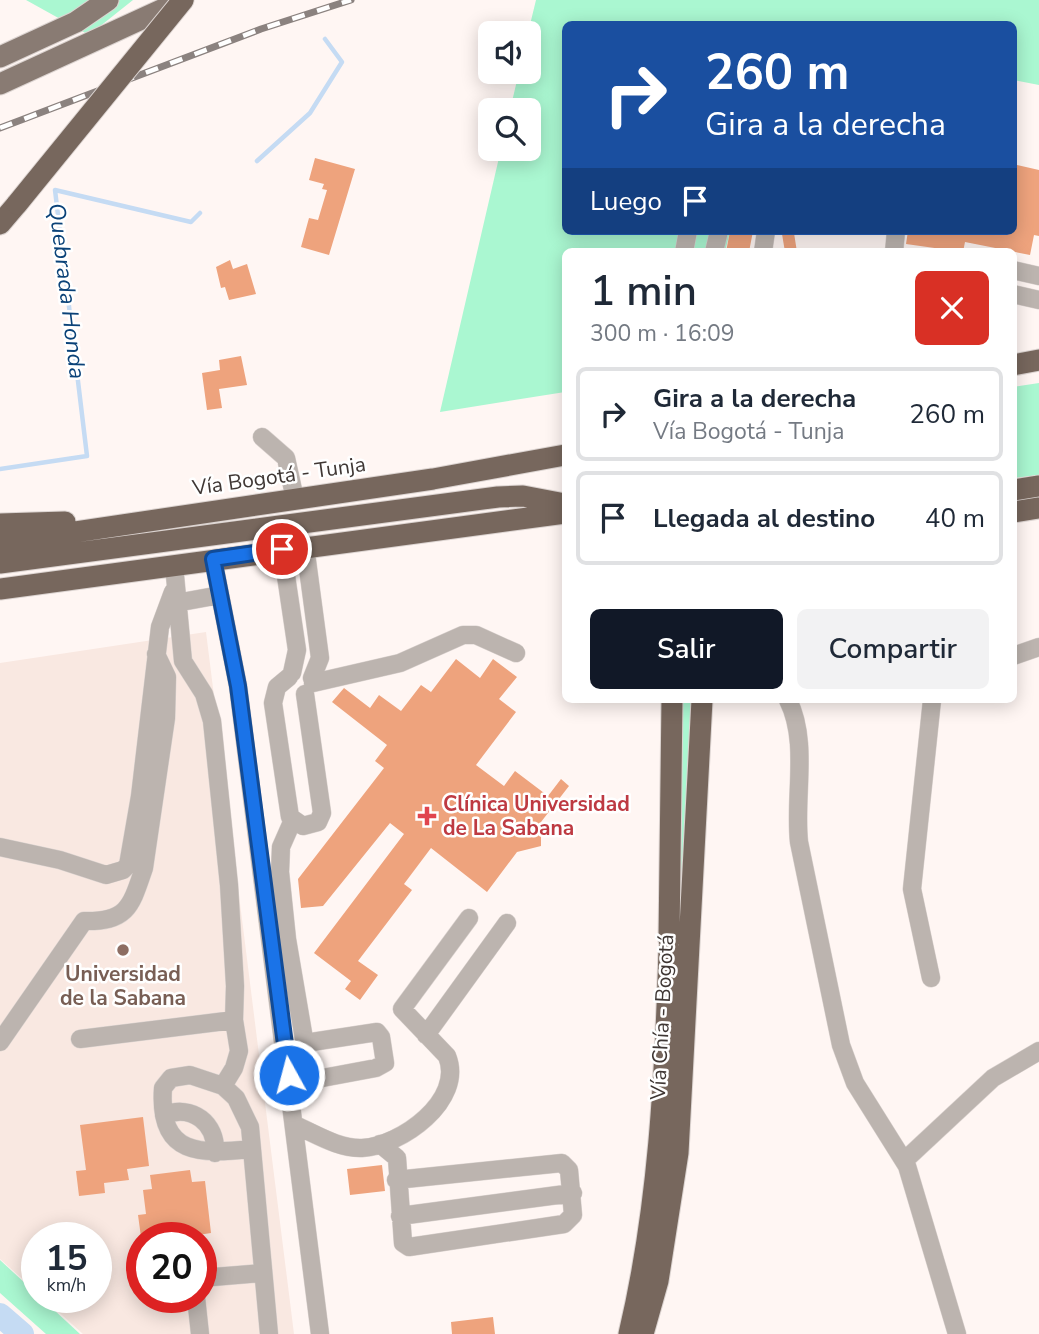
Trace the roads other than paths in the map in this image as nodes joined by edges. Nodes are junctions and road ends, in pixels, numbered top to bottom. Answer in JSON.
{"nodes":[{"id":1,"x":108,"y":0,"type":"edge"},
{"id":2,"x":183,"y":0,"type":"edge"},
{"id":3,"x":0,"y":57,"type":"edge"},
{"id":4,"x":0,"y":84,"type":"edge"},
{"id":5,"x":0,"y":224,"type":"edge"},
{"id":6,"x":1017,"y":271,"type":"edge"},
{"id":7,"x":1039,"y":276,"type":"edge"},
{"id":8,"x":1017,"y":295,"type":"edge"},
{"id":9,"x":1039,"y":300,"type":"edge"},
{"id":10,"x":1039,"y":360,"type":"edge"},
{"id":11,"x":1017,"y":364,"type":"edge"},
{"id":12,"x":262,"y":437,"type":"dead end"},
{"id":13,"x":562,"y":455,"type":"edge"},
{"id":14,"x":1039,"y":486,"type":"edge"},
{"id":15,"x":1017,"y":489,"type":"edge"},
{"id":16,"x":295,"y":499,"type":"junction"},
{"id":17,"x":562,"y":502,"type":"edge"},
{"id":18,"x":1039,"y":508,"type":"edge"},
{"id":19,"x":1017,"y":511,"type":"edge"},
{"id":20,"x":562,"y":513,"type":"edge"},
{"id":21,"x":162,"y":518,"type":"junction"},
{"id":22,"x":0,"y":524,"type":"edge"},
{"id":23,"x":0,"y":543,"type":"edge"},
{"id":24,"x":305,"y":546,"type":"junction"},
{"id":25,"x":282,"y":549,"type":"junction"},
{"id":26,"x":213,"y":559,"type":"junction"},
{"id":27,"x":0,"y":563,"type":"edge"},
{"id":28,"x":174,"y":565,"type":"junction"},
{"id":29,"x":0,"y":589,"type":"edge"},
{"id":30,"x":176,"y":595,"type":"junction"},
{"id":31,"x":220,"y":595,"type":"junction"},
{"id":32,"x":315,"y":618,"type":"junction"},
{"id":33,"x":294,"y":622,"type":"junction"},
{"id":34,"x":1039,"y":646,"type":"edge"},
{"id":35,"x":516,"y":653,"type":"dead end"},
{"id":36,"x":1017,"y":654,"type":"edge"},
{"id":37,"x":291,"y":675,"type":"junction"},
{"id":38,"x":310,"y":685,"type":"junction"},
{"id":39,"x":672,"y":703,"type":"edge"},
{"id":40,"x":702,"y":703,"type":"edge"},
{"id":41,"x":789,"y":703,"type":"edge"},
{"id":42,"x":932,"y":703,"type":"edge"},
{"id":43,"x":149,"y":783,"type":"junction"},
{"id":44,"x":292,"y":822,"type":"junction"},
{"id":45,"x":0,"y":847,"type":"edge"},
{"id":46,"x":469,"y":918,"type":"dead end"},
{"id":47,"x":507,"y":923,"type":"dead end"},
{"id":48,"x":931,"y":978,"type":"dead end"},
{"id":49,"x":234,"y":1020,"type":"junction"},
{"id":50,"x":426,"y":1035,"type":"junction"},
{"id":51,"x":80,"y":1039,"type":"dead end"},
{"id":52,"x":0,"y":1042,"type":"edge"},
{"id":53,"x":305,"y":1043,"type":"dead end"},
{"id":54,"x":1039,"y":1051,"type":"edge"},
{"id":55,"x":223,"y":1086,"type":"junction"},
{"id":56,"x":164,"y":1115,"type":"junction"},
{"id":57,"x":295,"y":1125,"type":"junction"},
{"id":58,"x":380,"y":1144,"type":"junction"},
{"id":59,"x":253,"y":1149,"type":"junction"},
{"id":60,"x":215,"y":1153,"type":"junction"},
{"id":61,"x":904,"y":1161,"type":"junction"},
{"id":62,"x":396,"y":1180,"type":"junction"},
{"id":63,"x":573,"y":1193,"type":"junction"},
{"id":64,"x":400,"y":1216,"type":"junction"},
{"id":65,"x":263,"y":1273,"type":"junction"},
{"id":66,"x":217,"y":1277,"type":"edge"},
{"id":67,"x":198,"y":1313,"type":"edge"},
{"id":68,"x":200,"y":1334,"type":"edge"},
{"id":69,"x":269,"y":1334,"type":"edge"},
{"id":70,"x":320,"y":1334,"type":"edge"},
{"id":71,"x":629,"y":1334,"type":"edge"},
{"id":72,"x":643,"y":1334,"type":"edge"},
{"id":73,"x":957,"y":1334,"type":"edge"}],
"edges":[{"from":1,"to":3,"type":"main road"},
{"from":2,"to":4,"type":"main road"},
{"from":2,"to":5,"type":"highway","bridge":true},
{"from":6,"to":7,"type":"lane"},
{"from":8,"to":9,"type":"lane"},
{"from":10,"to":11,"type":"highway"},
{"from":12,"to":16,"type":"lane"},
{"from":13,"to":16,"type":"highway","name":"Vía Bogotá - Tunja"},
{"from":14,"to":15,"type":"highway"},
{"from":16,"to":21,"type":"highway","name":"Vía Bogotá - Tunja"},
{"from":17,"to":27,"type":"highway"},
{"from":18,"to":19,"type":"highway"},
{"from":20,"to":24,"type":"highway"},
{"from":21,"to":22,"type":"highway"},
{"from":21,"to":23,"type":"highway","name":"Vía Bogotá - Tunja"},
{"from":24,"to":25,"type":"highway"},
{"from":24,"to":32,"type":"lane"},
{"from":25,"to":26,"type":"highway"},
{"from":25,"to":33,"type":"lane"},
{"from":26,"to":28,"type":"highway"},
{"from":26,"to":31,"type":"lane"},
{"from":28,"to":29,"type":"highway"},
{"from":28,"to":30,"type":"lane"},
{"from":30,"to":31,"type":"lane"},
{"from":30,"to":43,"type":"lane"},
{"from":30,"to":49,"type":"lane"},
{"from":31,"to":57,"type":"lane"},
{"from":32,"to":33,"type":"lane"},
{"from":32,"to":38,"type":"lane"},
{"from":33,"to":37,"type":"lane"},
{"from":34,"to":36,"type":"lane"},
{"from":35,"to":38,"type":"lane"},
{"from":37,"to":38,"type":"lane"},
{"from":37,"to":44,"type":"lane"},
{"from":38,"to":44,"type":"lane"},
{"from":39,"to":71,"type":"highway"},
{"from":40,"to":72,"type":"highway","name":"Vía Chía - Bogotá"},
{"from":41,"to":61,"type":"lane"},
{"from":42,"to":48,"type":"lane"},
{"from":43,"to":45,"type":"lane"},
{"from":43,"to":52,"type":"lane"},
{"from":44,"to":53,"type":"lane"},
{"from":46,"to":50,"type":"lane"},
{"from":47,"to":50,"type":"lane"},
{"from":49,"to":51,"type":"lane"},
{"from":49,"to":55,"type":"lane"},
{"from":50,"to":58,"type":"lane"},
{"from":54,"to":61,"type":"lane"},
{"from":55,"to":56,"type":"lane"},
{"from":55,"to":59,"type":"lane"},
{"from":56,"to":60,"type":"lane"},
{"from":56,"to":60,"type":"lane"},
{"from":57,"to":58,"type":"lane"},
{"from":57,"to":70,"type":"lane"},
{"from":58,"to":62,"type":"lane"},
{"from":59,"to":60,"type":"lane"},
{"from":59,"to":65,"type":"lane"},
{"from":61,"to":73,"type":"lane"},
{"from":62,"to":63,"type":"lane"},
{"from":62,"to":64,"type":"lane"},
{"from":63,"to":64,"type":"lane"},
{"from":63,"to":64,"type":"lane"},
{"from":65,"to":66,"type":"lane"},
{"from":65,"to":69,"type":"lane"},
{"from":67,"to":68,"type":"lane"}]}
